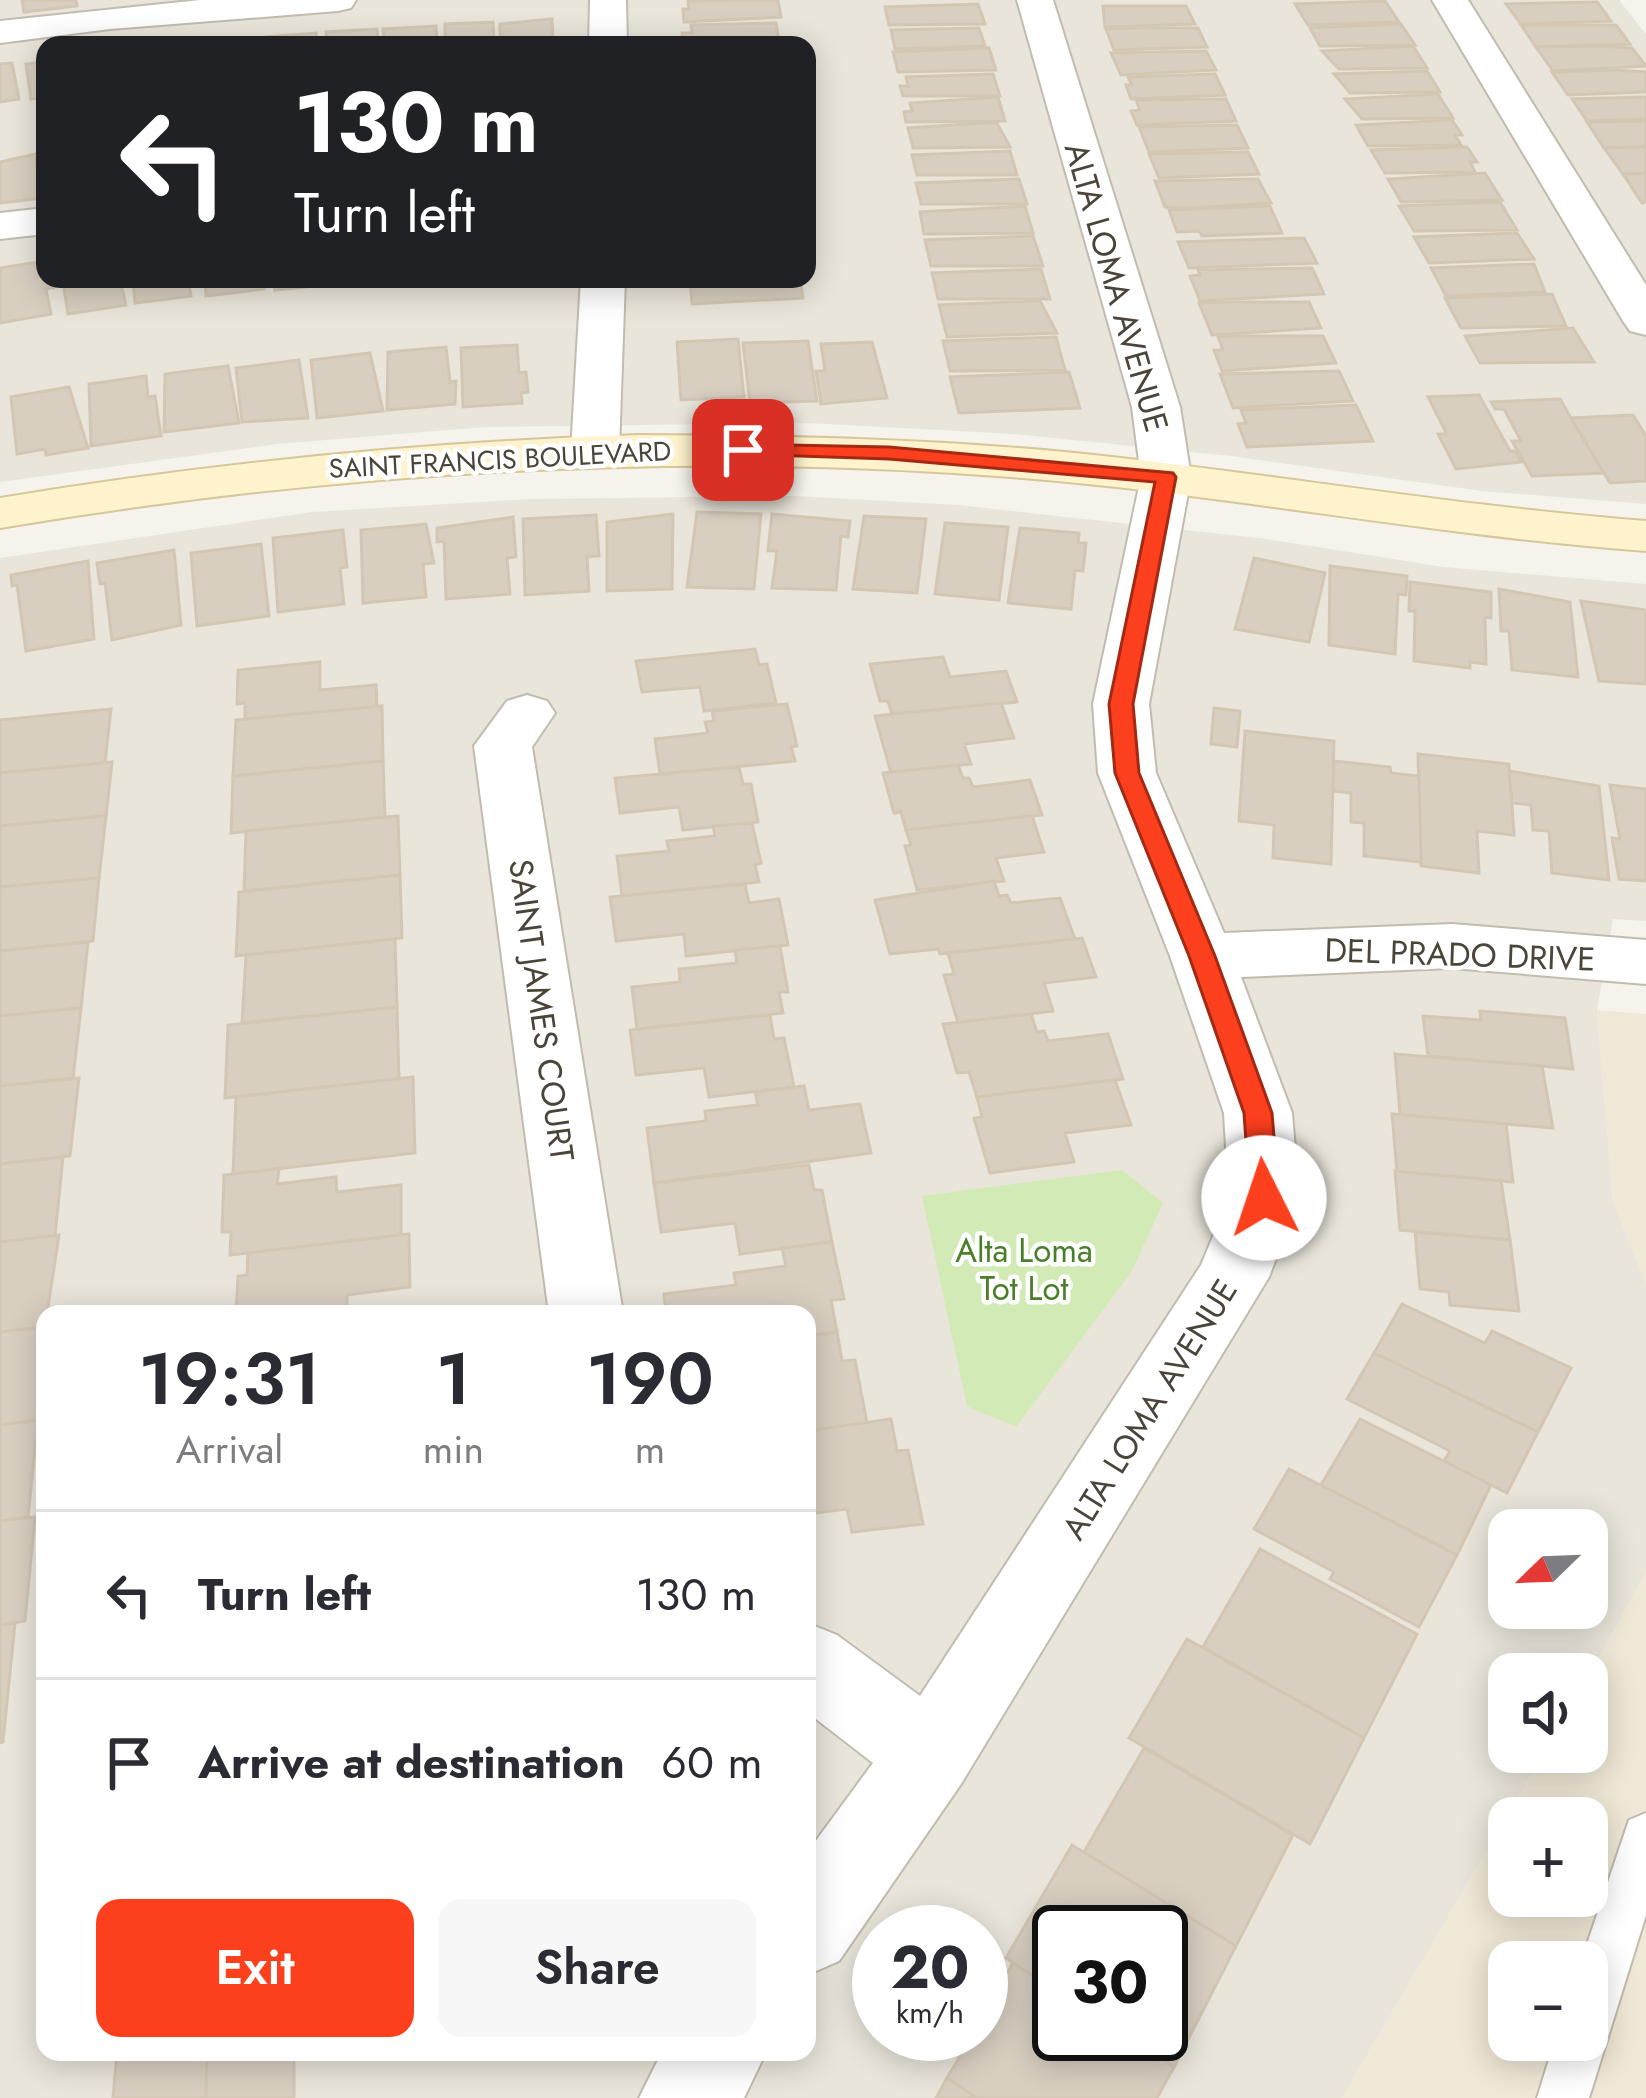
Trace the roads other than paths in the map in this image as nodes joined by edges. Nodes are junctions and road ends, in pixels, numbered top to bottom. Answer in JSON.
{"nodes":[{"id":1,"x":338,"y":0,"type":"edge"},
{"id":2,"x":608,"y":0,"type":"edge"},
{"id":3,"x":1035,"y":0,"type":"edge"},
{"id":4,"x":1450,"y":0,"type":"edge"},
{"id":5,"x":0,"y":32,"type":"edge"},
{"id":6,"x":608,"y":36,"type":"edge"},
{"id":7,"x":36,"y":221,"type":"edge"},
{"id":8,"x":0,"y":226,"type":"edge"},
{"id":9,"x":1626,"y":254,"type":"edge"},
{"id":10,"x":603,"y":288,"type":"edge"},
{"id":11,"x":1646,"y":321,"type":"edge"},
{"id":12,"x":595,"y":451,"type":"junction"},
{"id":13,"x":1166,"y":477,"type":"junction"},
{"id":14,"x":0,"y":513,"type":"edge"},
{"id":15,"x":1646,"y":536,"type":"edge"},
{"id":16,"x":527,"y":713,"type":"dead end"},
{"id":17,"x":1202,"y":956,"type":"junction"},
{"id":18,"x":1646,"y":962,"type":"edge"},
{"id":19,"x":585,"y":1305,"type":"edge"},
{"id":20,"x":816,"y":1669,"type":"edge"},
{"id":21,"x":932,"y":1755,"type":"junction"},
{"id":22,"x":1646,"y":1837,"type":"edge"},
{"id":23,"x":816,"y":1917,"type":"edge"},
{"id":24,"x":1608,"y":1956,"type":"edge"},
{"id":25,"x":713,"y":2061,"type":"edge"},
{"id":26,"x":1574,"y":2061,"type":"edge"},
{"id":27,"x":687,"y":2098,"type":"edge"},
{"id":28,"x":1563,"y":2098,"type":"edge"}],
"edges":[{"from":1,"to":5,"type":"street"},
{"from":2,"to":6,"type":"street"},
{"from":3,"to":13,"type":"street","name":"ALTA LOMA AVENUE"},
{"from":4,"to":9,"type":"street"},
{"from":7,"to":8,"type":"street"},
{"from":9,"to":11,"type":"street"},
{"from":10,"to":12,"type":"street"},
{"from":12,"to":13,"type":"street","name":"SAINT FRANCIS BOULEVARD"},
{"from":12,"to":14,"type":"street","name":"SAINT FRANCIS BOULEVARD"},
{"from":13,"to":15,"type":"street","name":"SAINT FRANCIS BOULEVARD"},
{"from":13,"to":17,"type":"street","name":"ALTA LOMA AVENUE"},
{"from":16,"to":19,"type":"street","name":"SAINT JAMES COURT"},
{"from":17,"to":18,"type":"street","name":"DEL PRADO DRIVE"},
{"from":17,"to":21,"type":"street","name":"ALTA LOMA AVENUE"},
{"from":20,"to":21,"type":"street"},
{"from":21,"to":23,"type":"street","name":"ALTA LOMA AVENUE"},
{"from":22,"to":24,"type":"lane"},
{"from":25,"to":27,"type":"street"},
{"from":26,"to":28,"type":"lane"}]}
